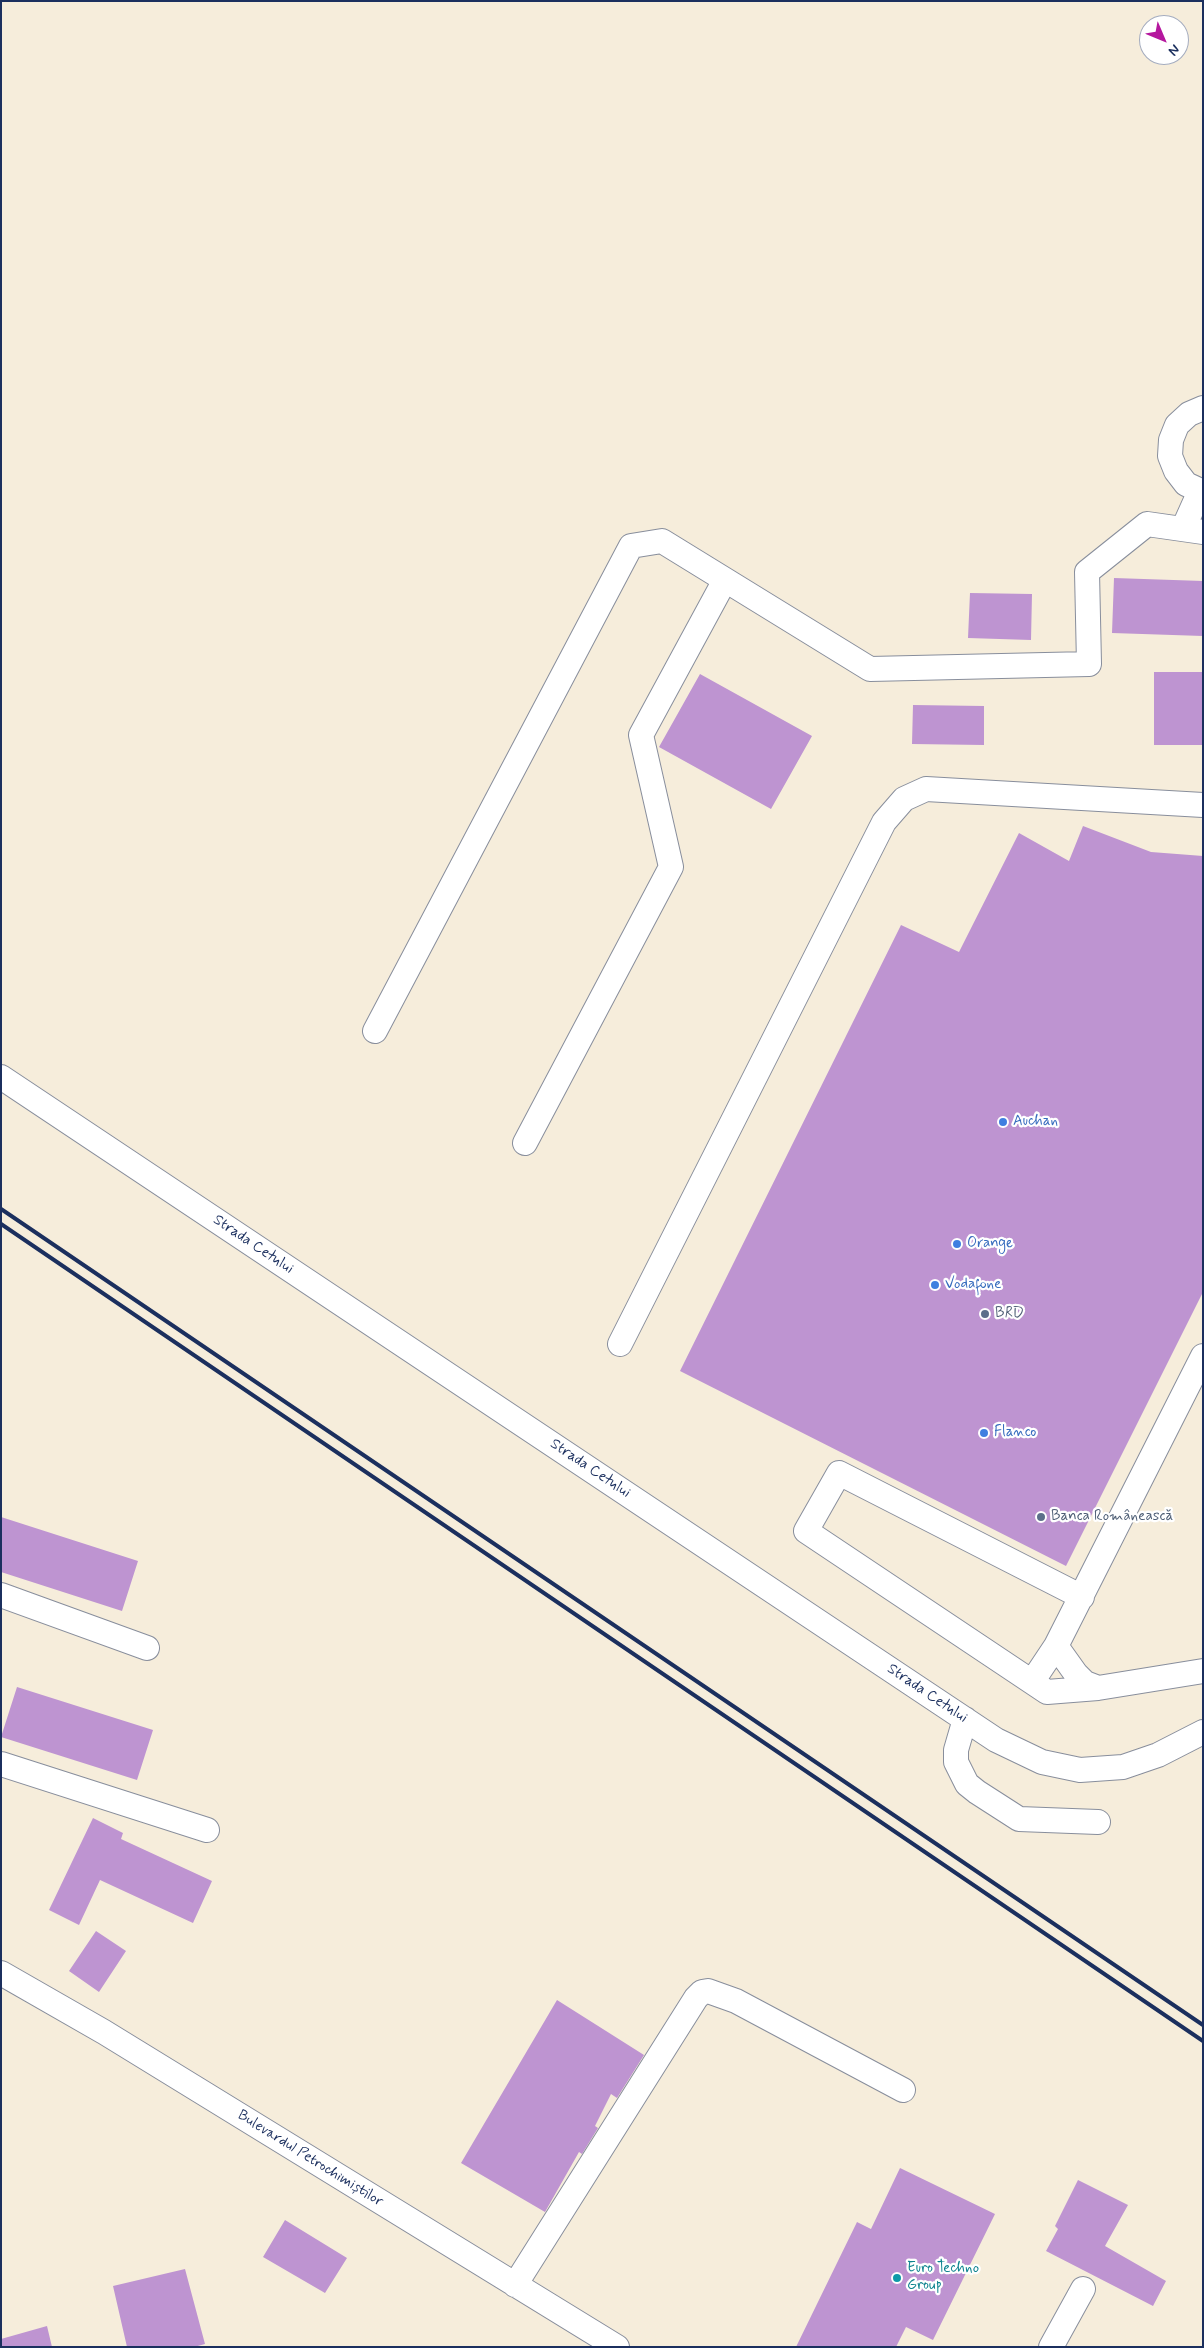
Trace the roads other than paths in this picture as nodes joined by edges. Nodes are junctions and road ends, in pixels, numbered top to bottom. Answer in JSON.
{"nodes":[{"id":1,"x":1203,"y":408,"type":"edge"},
{"id":2,"x":1201,"y":491,"type":"edge"},
{"id":3,"x":1193,"y":530,"type":"edge"},
{"id":4,"x":725,"y":580,"type":"junction"},
{"id":5,"x":1203,"y":805,"type":"edge"},
{"id":6,"x":375,"y":1032,"type":"dead end"},
{"id":7,"x":1,"y":1076,"type":"edge"},
{"id":8,"x":525,"y":1143,"type":"dead end"},
{"id":9,"x":620,"y":1344,"type":"dead end"},
{"id":10,"x":1203,"y":1356,"type":"edge"},
{"id":11,"x":1,"y":1595,"type":"edge"},
{"id":12,"x":1082,"y":1597,"type":"junction"},
{"id":13,"x":1056,"y":1646,"type":"junction"},
{"id":14,"x":147,"y":1648,"type":"dead end"},
{"id":15,"x":1203,"y":1671,"type":"edge"},
{"id":16,"x":1032,"y":1682,"type":"junction"},
{"id":17,"x":1098,"y":1688,"type":"junction"},
{"id":18,"x":965,"y":1719,"type":"junction"},
{"id":19,"x":1203,"y":1732,"type":"edge"},
{"id":20,"x":1,"y":1764,"type":"edge"},
{"id":21,"x":1098,"y":1822,"type":"dead end"},
{"id":22,"x":207,"y":1830,"type":"dead end"},
{"id":23,"x":1,"y":1973,"type":"edge"},
{"id":24,"x":902,"y":2090,"type":"dead end"},
{"id":25,"x":515,"y":2285,"type":"junction"},
{"id":26,"x":1083,"y":2289,"type":"dead end"},
{"id":27,"x":617,"y":2347,"type":"edge"},
{"id":28,"x":1051,"y":2347,"type":"edge"}],
"edges":[{"from":1,"to":2,"type":"street"},
{"from":2,"to":3,"type":"street"},
{"from":3,"to":4,"type":"street"},
{"from":4,"to":6,"type":"street"},
{"from":4,"to":8,"type":"street"},
{"from":5,"to":9,"type":"street"},
{"from":7,"to":18,"type":"street","name":"Strada Cetului"},
{"from":10,"to":12,"type":"street"},
{"from":11,"to":14,"type":"street"},
{"from":12,"to":13,"type":"street"},
{"from":12,"to":16,"type":"street"},
{"from":13,"to":16,"type":"street"},
{"from":13,"to":17,"type":"street"},
{"from":15,"to":17,"type":"street"},
{"from":16,"to":17,"type":"street"},
{"from":18,"to":19,"type":"street","name":"Strada Cetului"},
{"from":18,"to":21,"type":"street"},
{"from":20,"to":22,"type":"street"},
{"from":23,"to":25,"type":"street","name":"Bulevardul Petrochimiștilor"},
{"from":24,"to":25,"type":"street"},
{"from":25,"to":27,"type":"street","name":"Bulevardul Petrochimiștilor"},
{"from":26,"to":28,"type":"street"}]}
